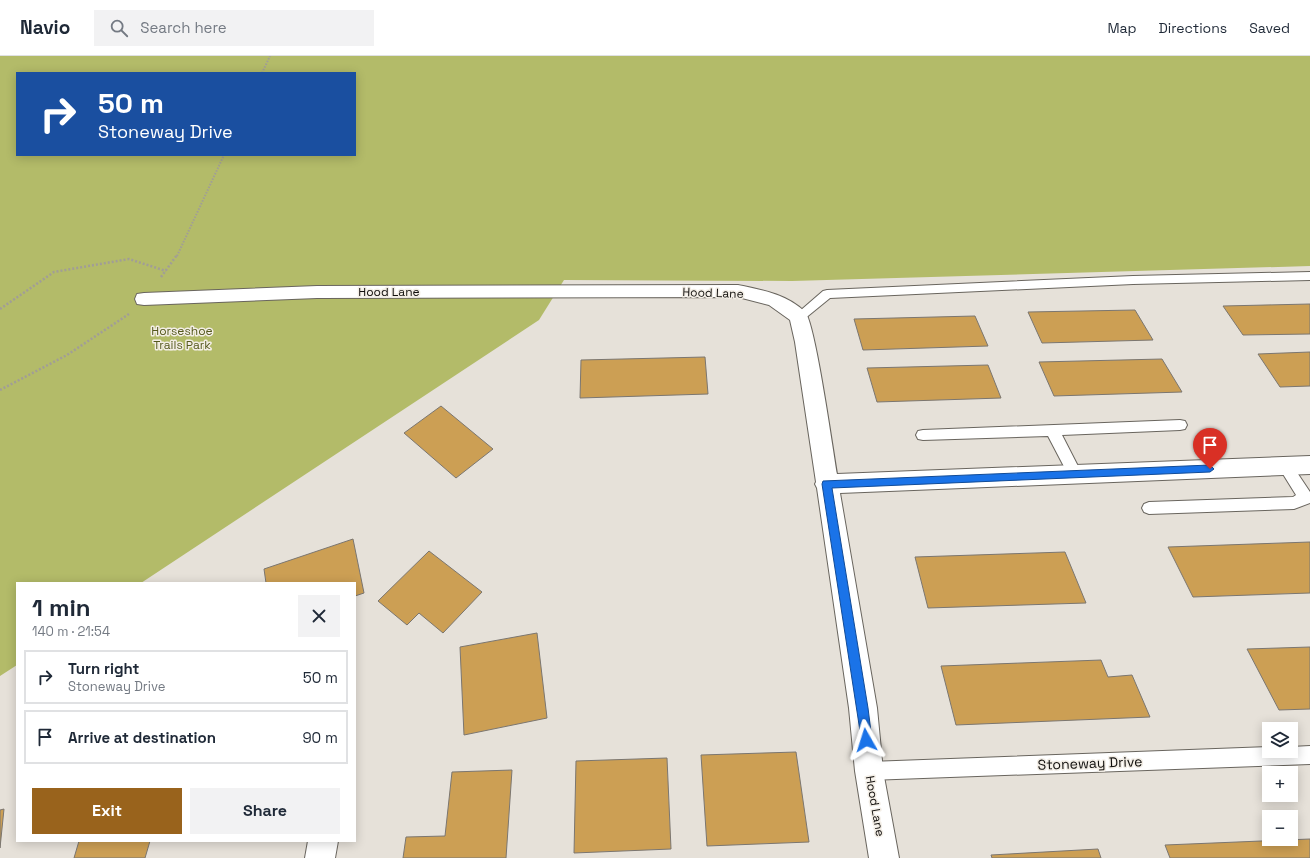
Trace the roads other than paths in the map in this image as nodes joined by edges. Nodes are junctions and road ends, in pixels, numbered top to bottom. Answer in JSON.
{"nodes":[{"id":1,"x":1310,"y":276,"type":"edge"},
{"id":2,"x":144,"y":299,"type":"dead end"},
{"id":3,"x":799,"y":317,"type":"junction"},
{"id":4,"x":1180,"y":425,"type":"dead end"},
{"id":5,"x":1052,"y":430,"type":"junction"},
{"id":6,"x":923,"y":435,"type":"dead end"},
{"id":7,"x":1310,"y":465,"type":"edge"},
{"id":8,"x":1285,"y":466,"type":"junction"},
{"id":9,"x":1075,"y":474,"type":"junction"},
{"id":10,"x":826,"y":484,"type":"junction"},
{"id":11,"x":1308,"y":498,"type":"edge"},
{"id":12,"x":1149,"y":508,"type":"dead end"},
{"id":13,"x":1310,"y":755,"type":"edge"},
{"id":14,"x":869,"y":771,"type":"junction"},
{"id":15,"x":323,"y":842,"type":"edge"},
{"id":16,"x":320,"y":858,"type":"edge"},
{"id":17,"x":884,"y":858,"type":"edge"}],
"edges":[{"from":1,"to":3,"type":"lane"},
{"from":2,"to":3,"type":"street","name":"Hood Lane"},
{"from":3,"to":10,"type":"street","name":"Hood Lane"},
{"from":4,"to":5,"type":"lane"},
{"from":5,"to":6,"type":"lane"},
{"from":5,"to":9,"type":"lane"},
{"from":7,"to":8,"type":"street"},
{"from":8,"to":9,"type":"street"},
{"from":8,"to":11,"type":"lane"},
{"from":9,"to":10,"type":"street"},
{"from":10,"to":14,"type":"street","name":"Hood Lane"},
{"from":11,"to":12,"type":"lane"},
{"from":13,"to":14,"type":"lane","name":"Stoneway Drive"},
{"from":14,"to":17,"type":"street","name":"Hood Lane"},
{"from":15,"to":16,"type":"street"}]}
